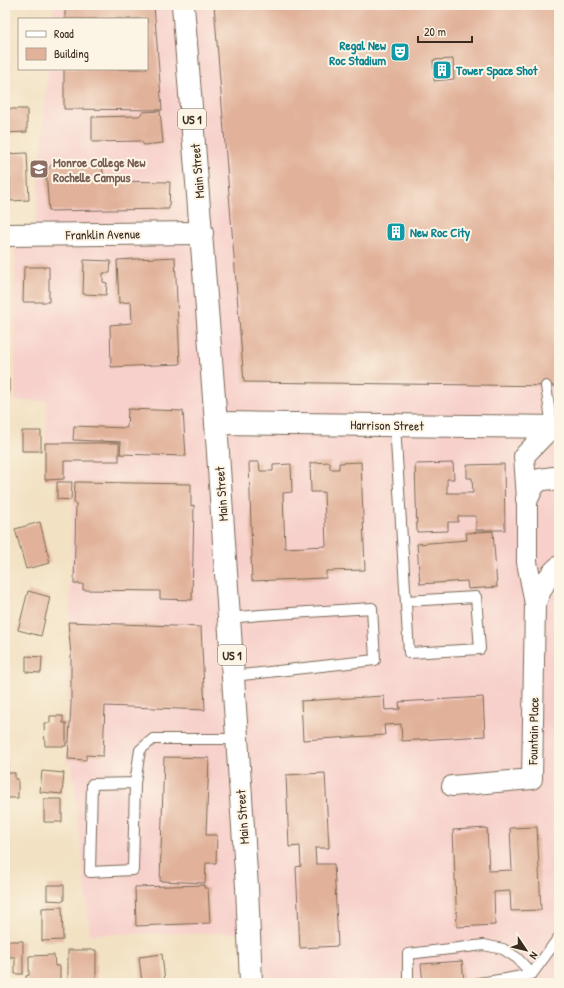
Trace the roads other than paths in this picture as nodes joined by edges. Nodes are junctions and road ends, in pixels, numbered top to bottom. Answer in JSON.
{"nodes":[{"id":1,"x":184,"y":5,"type":"edge"},
{"id":2,"x":202,"y":233,"type":"junction"},
{"id":3,"x":5,"y":235,"type":"edge"},
{"id":4,"x":546,"y":386,"type":"dead end"},
{"id":5,"x":216,"y":422,"type":"junction"},
{"id":6,"x":395,"y":425,"type":"junction"},
{"id":7,"x":557,"y":431,"type":"edge"},
{"id":8,"x":559,"y":481,"type":"edge"},
{"id":9,"x":527,"y":499,"type":"junction"},
{"id":10,"x":559,"y":566,"type":"edge"},
{"id":11,"x":406,"y":600,"type":"junction"},
{"id":12,"x":535,"y":604,"type":"junction"},
{"id":13,"x":229,"y":618,"type":"junction"},
{"id":14,"x":233,"y":676,"type":"junction"},
{"id":15,"x":237,"y":738,"type":"junction"},
{"id":16,"x":135,"y":783,"type":"junction"},
{"id":17,"x":452,"y":786,"type":"dead end"},
{"id":18,"x":559,"y":937,"type":"edge"},
{"id":19,"x":532,"y":974,"type":"junction"},
{"id":20,"x":251,"y":983,"type":"edge"},
{"id":21,"x":408,"y":983,"type":"edge"},
{"id":22,"x":478,"y":983,"type":"edge"}],
"edges":[{"from":1,"to":2,"type":"main road","name":"Main Street","number":"US 1"},
{"from":2,"to":3,"type":"main road","name":"Franklin Avenue"},
{"from":2,"to":5,"type":"main road","name":"Main Street","number":"US 1"},
{"from":4,"to":7,"type":"lane"},
{"from":5,"to":6,"type":"main road","name":"Harrison Street"},
{"from":5,"to":13,"type":"main road","name":"Main Street","number":"US 1"},
{"from":6,"to":7,"type":"main road","name":"Harrison Street"},
{"from":6,"to":11,"type":"lane"},
{"from":7,"to":9,"type":"street","name":"Fountain Place"},
{"from":8,"to":9,"type":"main road"},
{"from":9,"to":12,"type":"street","name":"Fountain Place"},
{"from":10,"to":12,"type":"street","name":"Fountain Place"},
{"from":11,"to":11,"type":"lane"},
{"from":12,"to":17,"type":"street","name":"Fountain Place"},
{"from":13,"to":14,"type":"main road","name":"Main Street","number":"US 1"},
{"from":13,"to":14,"type":"lane"},
{"from":14,"to":15,"type":"main road","name":"Main Street","number":"US 1"},
{"from":15,"to":16,"type":"lane"},
{"from":15,"to":20,"type":"main road","name":"Main Street","number":"US 1"},
{"from":16,"to":16,"type":"lane"},
{"from":18,"to":19,"type":"lane"},
{"from":19,"to":21,"type":"lane"},
{"from":19,"to":22,"type":"lane"}]}
